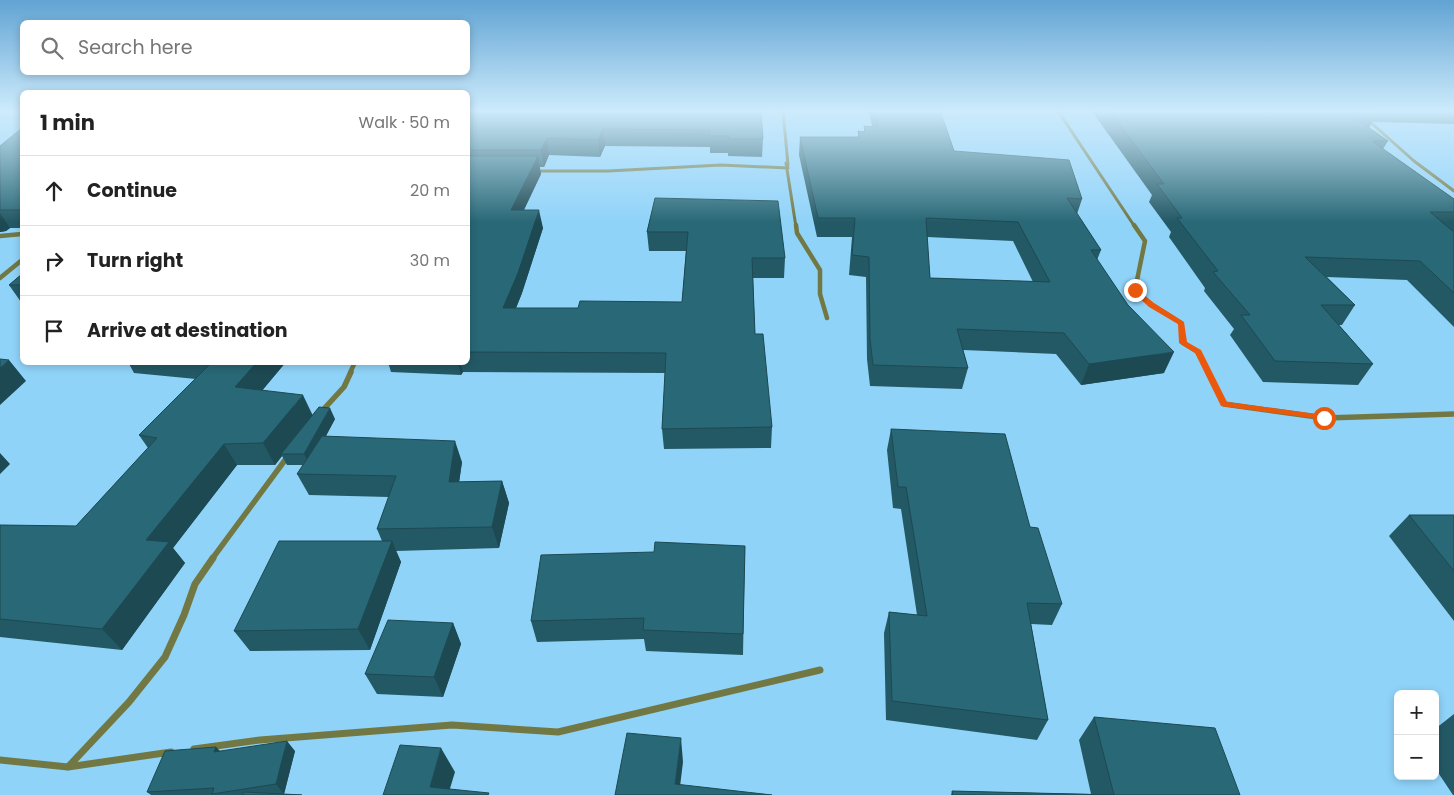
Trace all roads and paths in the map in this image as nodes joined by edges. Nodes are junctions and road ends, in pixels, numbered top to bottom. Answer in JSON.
{"nodes":[{"id":1,"x":787,"y":148,"type":"edge"},
{"id":2,"x":1082,"y":148,"type":"edge"},
{"id":3,"x":1399,"y":148,"type":"edge"},
{"id":4,"x":788,"y":168,"type":"junction"},
{"id":5,"x":529,"y":171,"type":"edge"},
{"id":6,"x":1454,"y":191,"type":"edge"},
{"id":7,"x":20,"y":234,"type":"edge"},
{"id":8,"x":0,"y":236,"type":"edge"},
{"id":9,"x":20,"y":262,"type":"edge"},
{"id":10,"x":0,"y":278,"type":"edge"},
{"id":11,"x":827,"y":318,"type":"dead end"},
{"id":12,"x":354,"y":365,"type":"edge"},
{"id":13,"x":1454,"y":414,"type":"edge"},
{"id":14,"x":315,"y":420,"type":"edge"},
{"id":15,"x":294,"y":448,"type":"edge"},
{"id":16,"x":820,"y":670,"type":"dead end"},
{"id":17,"x":0,"y":760,"type":"edge"},
{"id":18,"x":68,"y":767,"type":"junction"}],
"edges":[{"from":1,"to":4,"type":"street"},
{"from":2,"to":13,"type":"street"},
{"from":3,"to":6,"type":"street"},
{"from":4,"to":5,"type":"street"},
{"from":4,"to":11,"type":"street"},
{"from":7,"to":8,"type":"street"},
{"from":9,"to":10,"type":"street"},
{"from":12,"to":14,"type":"street"},
{"from":15,"to":18,"type":"street"},
{"from":16,"to":18,"type":"street"},
{"from":17,"to":18,"type":"street"}]}
